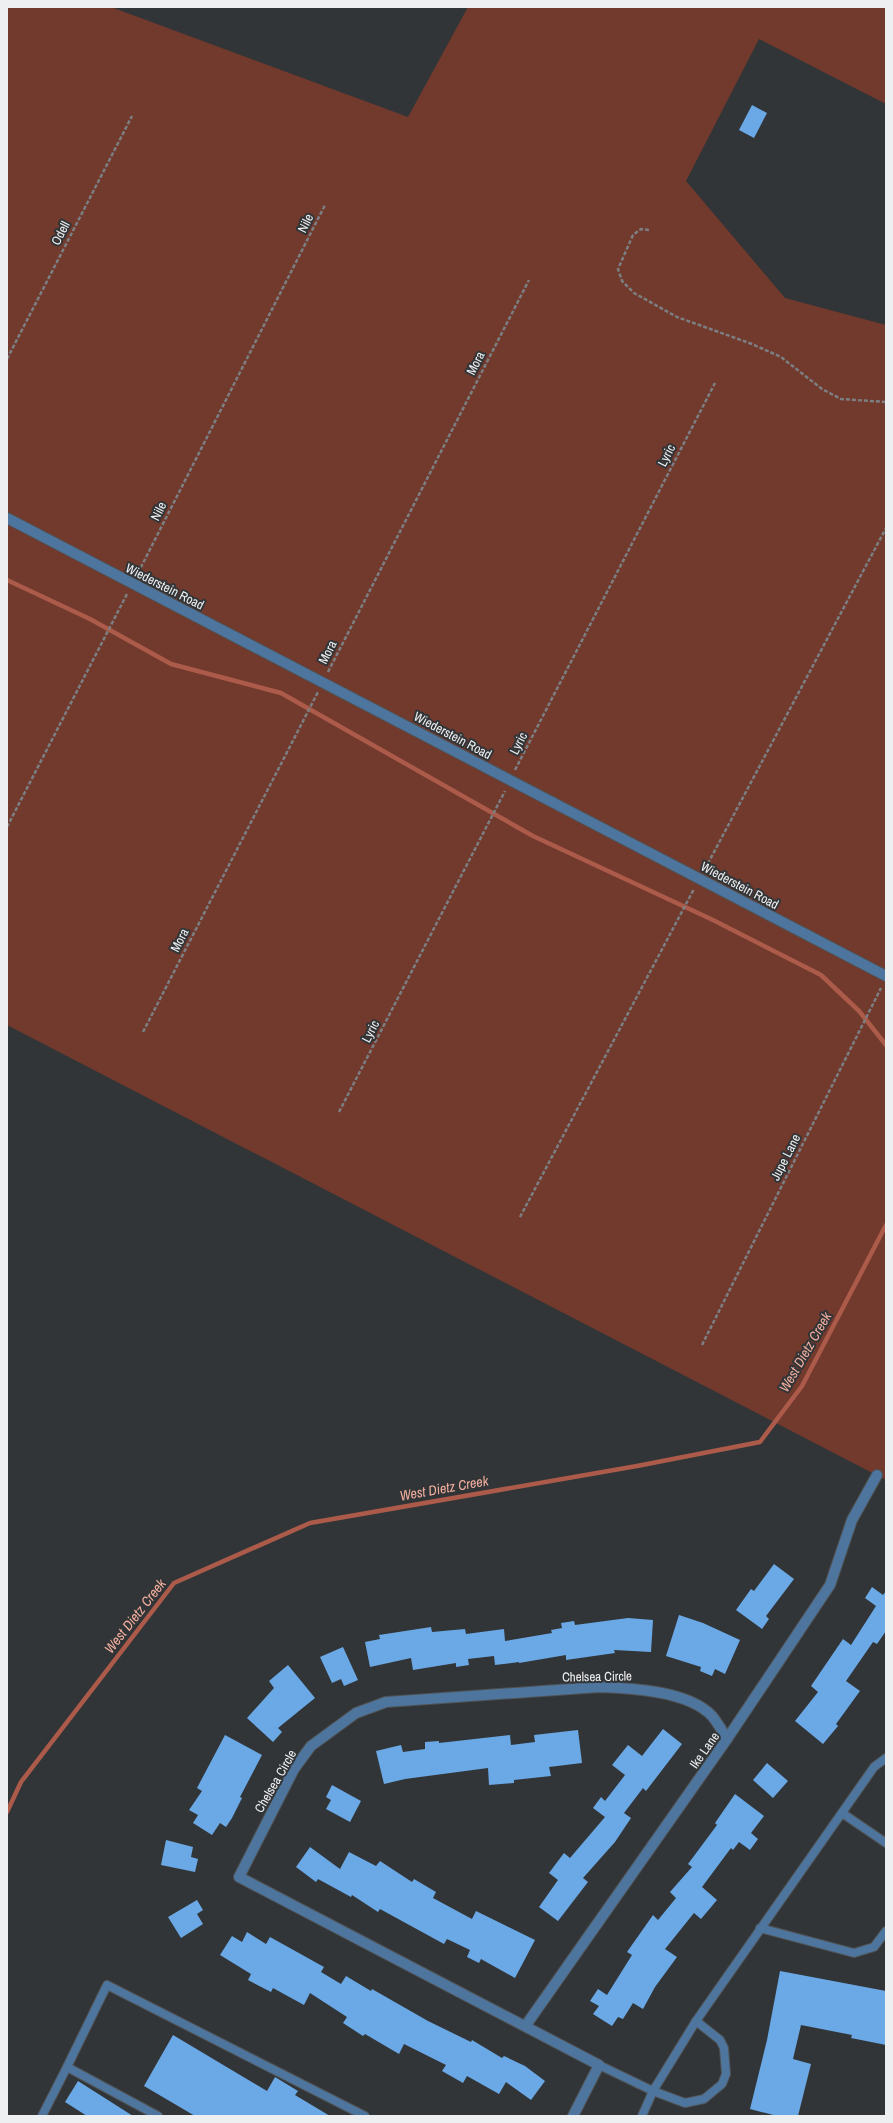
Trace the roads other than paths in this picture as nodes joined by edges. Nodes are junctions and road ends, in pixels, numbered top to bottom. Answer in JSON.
{"nodes":[{"id":1,"x":7,"y":518,"type":"edge"},
{"id":2,"x":884,"y":981,"type":"edge"},
{"id":3,"x":877,"y":1475,"type":"dead end"},
{"id":4,"x":727,"y":1739,"type":"junction"},
{"id":5,"x":886,"y":1758,"type":"edge"},
{"id":6,"x":842,"y":1813,"type":"junction"},
{"id":7,"x":886,"y":1843,"type":"edge"},
{"id":8,"x":760,"y":1928,"type":"junction"},
{"id":9,"x":886,"y":1931,"type":"edge"},
{"id":10,"x":696,"y":2020,"type":"junction"},
{"id":11,"x":526,"y":2025,"type":"junction"},
{"id":12,"x":599,"y":2065,"type":"junction"},
{"id":13,"x":67,"y":2066,"type":"junction"},
{"id":14,"x":653,"y":2091,"type":"junction"},
{"id":15,"x":42,"y":2116,"type":"edge"},
{"id":16,"x":158,"y":2116,"type":"edge"},
{"id":17,"x":365,"y":2116,"type":"edge"},
{"id":18,"x":573,"y":2116,"type":"edge"},
{"id":19,"x":642,"y":2116,"type":"edge"}],
"edges":[{"from":1,"to":2,"type":"street","name":"Wiederstein Road"},
{"from":3,"to":4,"type":"street","name":"Ike Lane"},
{"from":4,"to":11,"type":"street","name":"Ike Lane"},
{"from":4,"to":11,"type":"street","name":"Chelsea Circle"},
{"from":5,"to":6,"type":"lane"},
{"from":6,"to":7,"type":"lane"},
{"from":6,"to":8,"type":"lane"},
{"from":8,"to":9,"type":"lane"},
{"from":8,"to":10,"type":"lane"},
{"from":10,"to":14,"type":"lane"},
{"from":10,"to":14,"type":"lane"},
{"from":11,"to":12,"type":"street"},
{"from":12,"to":14,"type":"lane"},
{"from":12,"to":18,"type":"street"},
{"from":13,"to":15,"type":"lane"},
{"from":13,"to":16,"type":"lane"},
{"from":13,"to":17,"type":"lane"},
{"from":14,"to":19,"type":"lane"}]}
